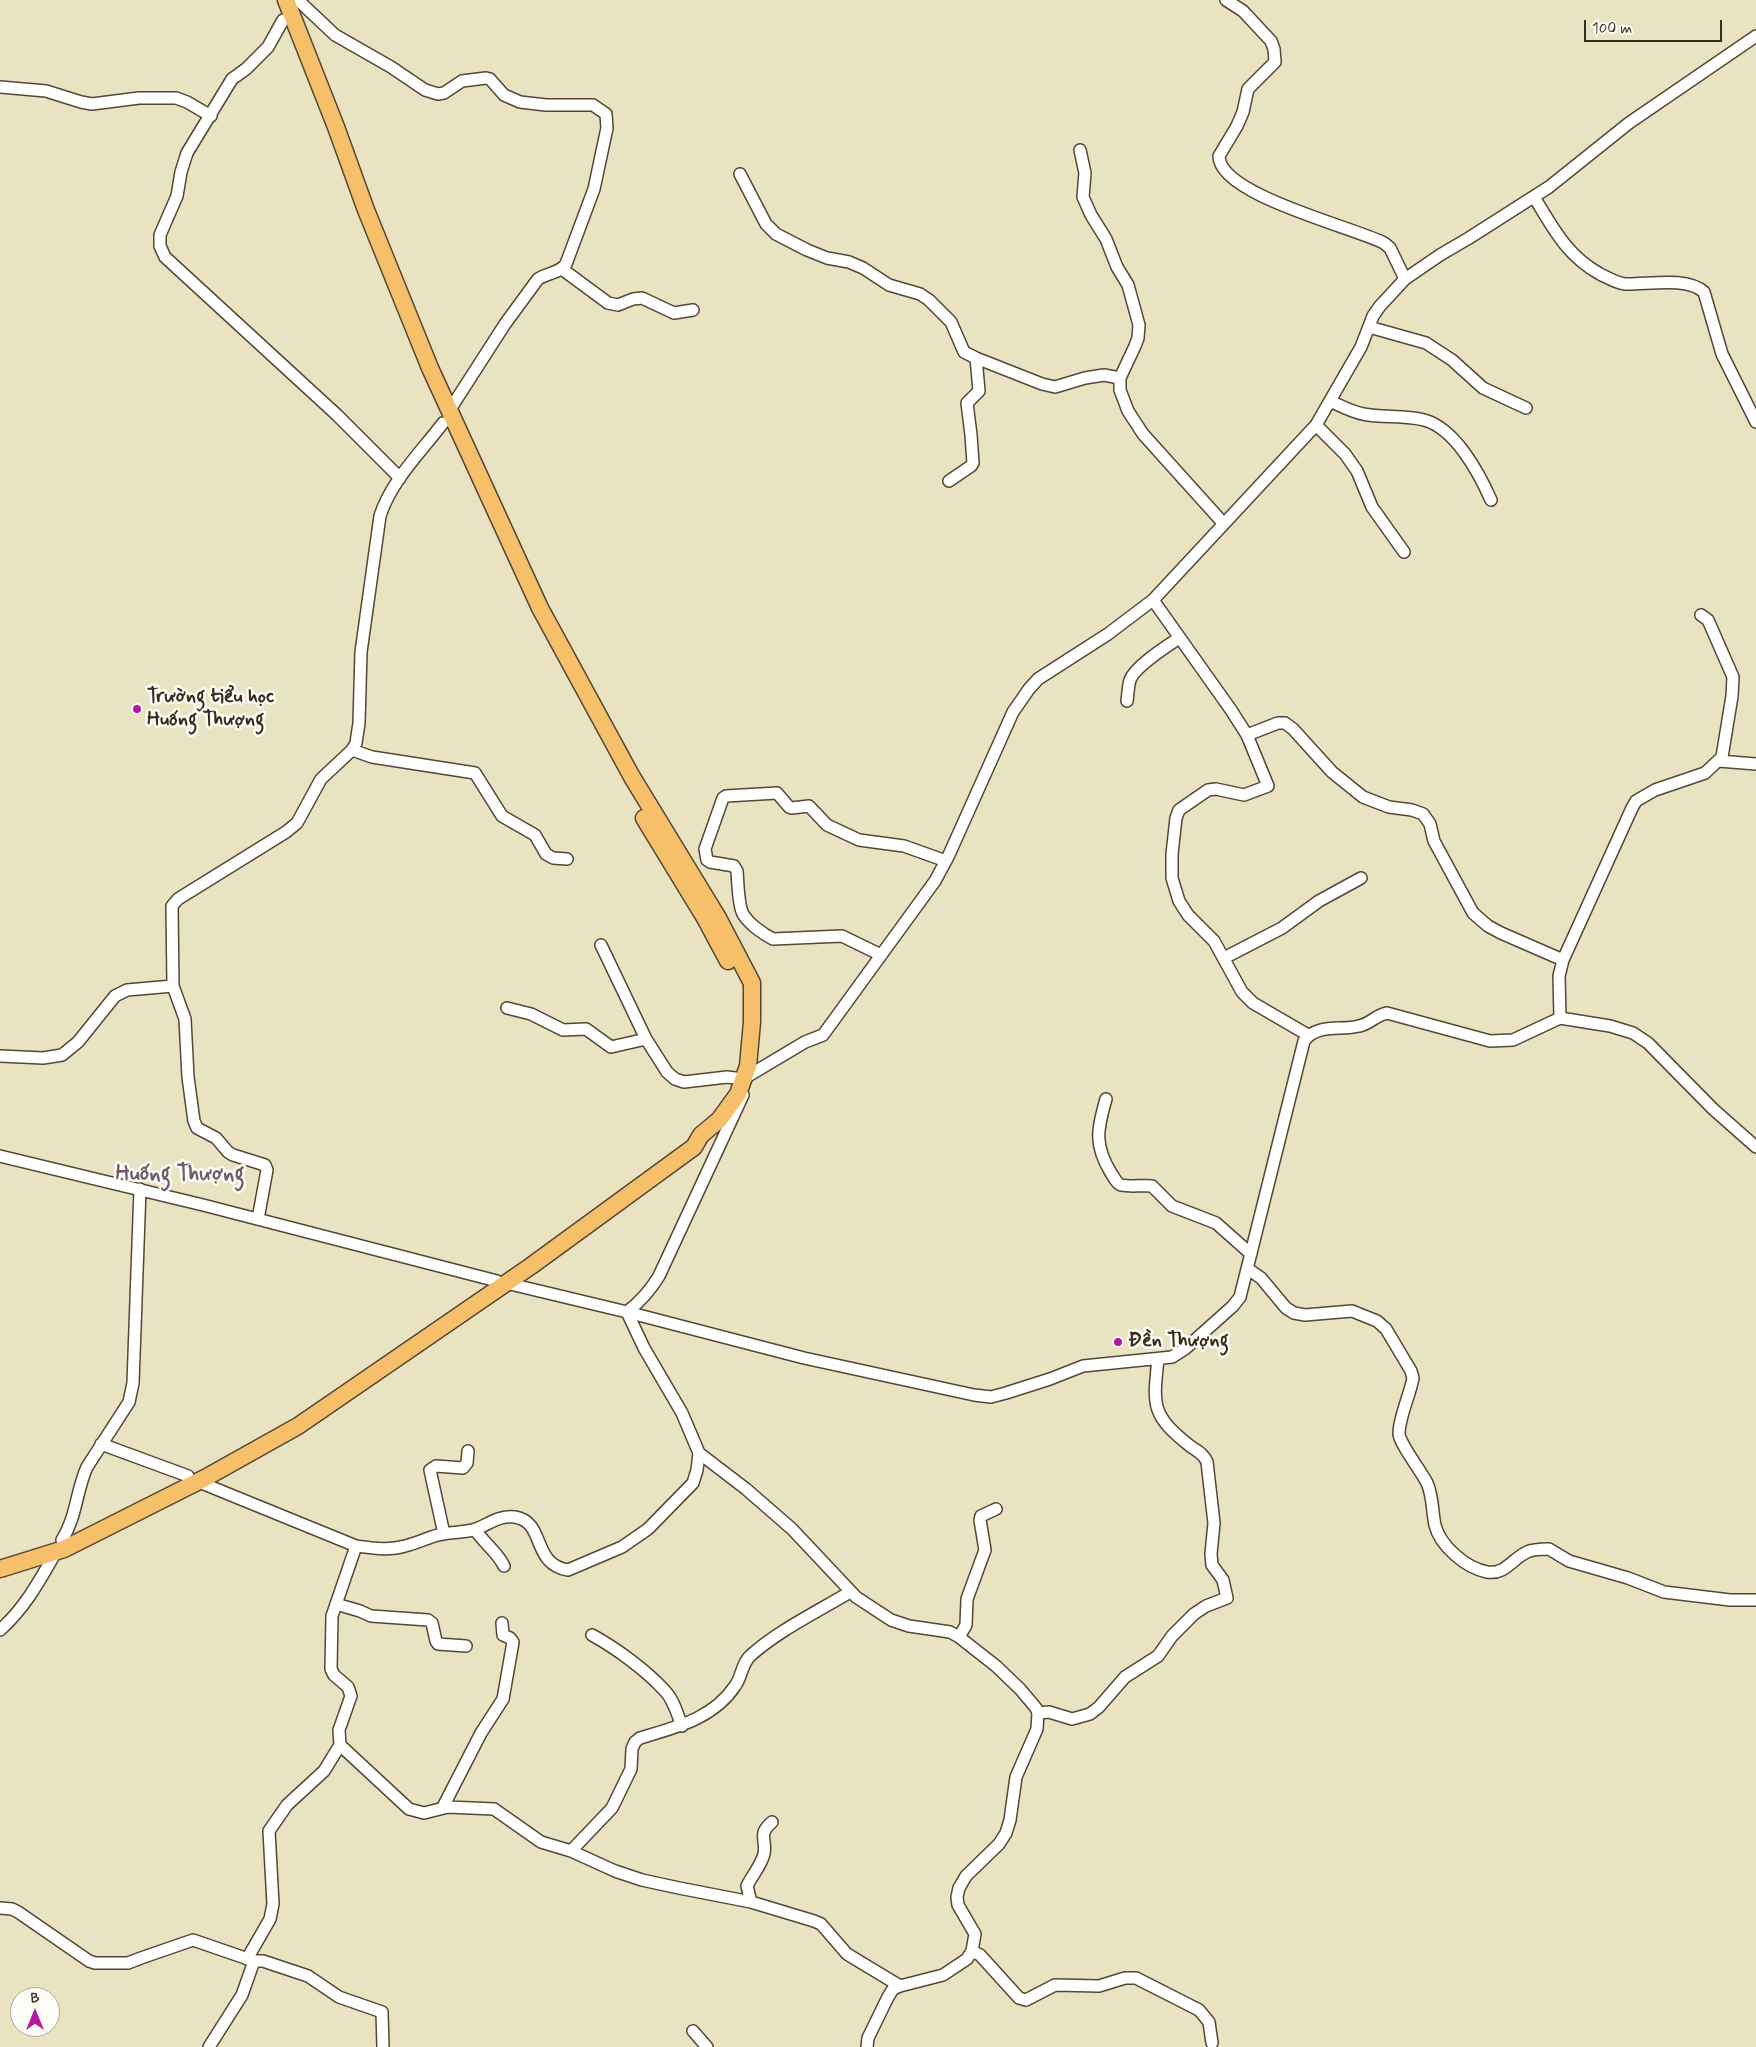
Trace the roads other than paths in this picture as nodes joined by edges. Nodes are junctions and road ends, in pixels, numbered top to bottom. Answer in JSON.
{"nodes":[{"id":1,"x":276,"y":0,"type":"edge"},
{"id":2,"x":1226,"y":0,"type":"edge"},
{"id":3,"x":292,"y":7,"type":"edge"},
{"id":4,"x":1756,"y":36,"type":"edge"},
{"id":5,"x":0,"y":88,"type":"edge"},
{"id":6,"x":211,"y":116,"type":"junction"},
{"id":7,"x":1080,"y":150,"type":"dead end"},
{"id":8,"x":740,"y":174,"type":"dead end"},
{"id":9,"x":1534,"y":196,"type":"junction"},
{"id":10,"x":562,"y":269,"type":"junction"},
{"id":11,"x":1406,"y":279,"type":"junction"},
{"id":12,"x":693,"y":310,"type":"dead end"},
{"id":13,"x":1369,"y":327,"type":"junction"},
{"id":14,"x":976,"y":358,"type":"junction"},
{"id":15,"x":1120,"y":378,"type":"junction"},
{"id":16,"x":1330,"y":401,"type":"junction"},
{"id":17,"x":1526,"y":408,"type":"dead end"},
{"id":18,"x":446,"y":417,"type":"junction"},
{"id":19,"x":1756,"y":422,"type":"edge"},
{"id":20,"x":1316,"y":425,"type":"junction"},
{"id":21,"x":400,"y":478,"type":"junction"},
{"id":22,"x":949,"y":481,"type":"dead end"},
{"id":23,"x":1491,"y":500,"type":"dead end"},
{"id":24,"x":1224,"y":524,"type":"junction"},
{"id":25,"x":1404,"y":552,"type":"dead end"},
{"id":26,"x":1153,"y":600,"type":"junction"},
{"id":27,"x":1701,"y":615,"type":"dead end"},
{"id":28,"x":1179,"y":638,"type":"junction"},
{"id":29,"x":1126,"y":701,"type":"dead end"},
{"id":30,"x":1247,"y":735,"type":"junction"},
{"id":31,"x":352,"y":750,"type":"junction"},
{"id":32,"x":1719,"y":762,"type":"junction"},
{"id":33,"x":1756,"y":764,"type":"edge"},
{"id":34,"x":567,"y":859,"type":"dead end"},
{"id":35,"x":946,"y":861,"type":"junction"},
{"id":36,"x":1361,"y":878,"type":"dead end"},
{"id":37,"x":601,"y":945,"type":"dead end"},
{"id":38,"x":881,"y":955,"type":"junction"},
{"id":39,"x":1224,"y":958,"type":"junction"},
{"id":40,"x":1563,"y":960,"type":"junction"},
{"id":41,"x":173,"y":986,"type":"junction"},
{"id":42,"x":507,"y":1008,"type":"dead end"},
{"id":43,"x":1560,"y":1018,"type":"junction"},
{"id":44,"x":1308,"y":1035,"type":"junction"},
{"id":45,"x":646,"y":1039,"type":"junction"},
{"id":46,"x":0,"y":1056,"type":"edge"},
{"id":47,"x":743,"y":1079,"type":"junction"},
{"id":48,"x":1106,"y":1100,"type":"dead end"},
{"id":49,"x":1756,"y":1148,"type":"edge"},
{"id":50,"x":0,"y":1156,"type":"edge"},
{"id":51,"x":140,"y":1189,"type":"junction"},
{"id":52,"x":258,"y":1219,"type":"junction"},
{"id":53,"x":1251,"y":1254,"type":"junction"},
{"id":54,"x":1248,"y":1269,"type":"junction"},
{"id":55,"x":502,"y":1282,"type":"junction"},
{"id":56,"x":627,"y":1312,"type":"junction"},
{"id":57,"x":1158,"y":1359,"type":"junction"},
{"id":58,"x":101,"y":1444,"type":"junction"},
{"id":59,"x":468,"y":1451,"type":"dead end"},
{"id":60,"x":699,"y":1453,"type":"junction"},
{"id":61,"x":194,"y":1479,"type":"junction"},
{"id":62,"x":996,"y":1509,"type":"dead end"},
{"id":63,"x":475,"y":1529,"type":"junction"},
{"id":64,"x":444,"y":1534,"type":"junction"},
{"id":65,"x":59,"y":1546,"type":"junction"},
{"id":66,"x":356,"y":1546,"type":"junction"},
{"id":67,"x":0,"y":1561,"type":"edge"},
{"id":68,"x":504,"y":1566,"type":"dead end"},
{"id":69,"x":0,"y":1569,"type":"edge"},
{"id":70,"x":850,"y":1592,"type":"junction"},
{"id":71,"x":1756,"y":1600,"type":"edge"},
{"id":72,"x":336,"y":1604,"type":"junction"},
{"id":73,"x":502,"y":1623,"type":"dead end"},
{"id":74,"x":0,"y":1630,"type":"edge"},
{"id":75,"x":592,"y":1635,"type":"dead end"},
{"id":76,"x":959,"y":1637,"type":"junction"},
{"id":77,"x":466,"y":1646,"type":"dead end"},
{"id":78,"x":1038,"y":1713,"type":"junction"},
{"id":79,"x":682,"y":1726,"type":"junction"},
{"id":80,"x":340,"y":1745,"type":"junction"},
{"id":81,"x":443,"y":1807,"type":"junction"},
{"id":82,"x":772,"y":1822,"type":"dead end"},
{"id":83,"x":571,"y":1851,"type":"junction"},
{"id":84,"x":751,"y":1902,"type":"junction"},
{"id":85,"x":0,"y":1908,"type":"edge"},
{"id":86,"x":972,"y":1951,"type":"junction"},
{"id":87,"x":251,"y":1960,"type":"junction"},
{"id":88,"x":900,"y":1986,"type":"junction"},
{"id":89,"x":693,"y":2031,"type":"dead end"},
{"id":90,"x":1212,"y":2043,"type":"dead end"},
{"id":91,"x":209,"y":2047,"type":"edge"},
{"id":92,"x":383,"y":2047,"type":"edge"},
{"id":93,"x":707,"y":2047,"type":"edge"},
{"id":94,"x":867,"y":2047,"type":"edge"}],
"edges":[{"from":1,"to":3,"type":"highway"},
{"from":2,"to":11,"type":"street"},
{"from":3,"to":6,"type":"street"},
{"from":3,"to":10,"type":"street"},
{"from":3,"to":18,"type":"highway"},
{"from":4,"to":9,"type":"street"},
{"from":5,"to":6,"type":"street"},
{"from":6,"to":21,"type":"street"},
{"from":7,"to":15,"type":"street"},
{"from":8,"to":14,"type":"street"},
{"from":9,"to":11,"type":"street"},
{"from":9,"to":19,"type":"street"},
{"from":10,"to":12,"type":"street"},
{"from":10,"to":18,"type":"street"},
{"from":11,"to":13,"type":"street"},
{"from":13,"to":16,"type":"street"},
{"from":13,"to":17,"type":"street"},
{"from":14,"to":15,"type":"street"},
{"from":14,"to":22,"type":"street"},
{"from":15,"to":24,"type":"street"},
{"from":16,"to":20,"type":"street"},
{"from":16,"to":23,"type":"street"},
{"from":18,"to":21,"type":"street"},
{"from":18,"to":47,"type":"highway"},
{"from":20,"to":24,"type":"street"},
{"from":20,"to":25,"type":"street"},
{"from":21,"to":31,"type":"street"},
{"from":24,"to":26,"type":"street"},
{"from":26,"to":28,"type":"street"},
{"from":26,"to":35,"type":"street"},
{"from":27,"to":32,"type":"street"},
{"from":28,"to":29,"type":"street"},
{"from":28,"to":30,"type":"street"},
{"from":30,"to":39,"type":"street"},
{"from":30,"to":40,"type":"street"},
{"from":31,"to":34,"type":"street"},
{"from":31,"to":41,"type":"street"},
{"from":32,"to":33,"type":"street"},
{"from":32,"to":40,"type":"street"},
{"from":35,"to":38,"type":"street"},
{"from":35,"to":38,"type":"street"},
{"from":36,"to":39,"type":"street"},
{"from":37,"to":45,"type":"street"},
{"from":38,"to":47,"type":"street"},
{"from":39,"to":44,"type":"street"},
{"from":40,"to":43,"type":"street"},
{"from":41,"to":46,"type":"street"},
{"from":41,"to":52,"type":"street"},
{"from":42,"to":45,"type":"street"},
{"from":43,"to":44,"type":"street"},
{"from":43,"to":49,"type":"street"},
{"from":44,"to":53,"type":"street"},
{"from":45,"to":47,"type":"street"},
{"from":47,"to":55,"type":"highway"},
{"from":47,"to":56,"type":"street"},
{"from":48,"to":53,"type":"street"},
{"from":50,"to":51,"type":"street"},
{"from":51,"to":52,"type":"street"},
{"from":51,"to":58,"type":"street"},
{"from":52,"to":55,"type":"street"},
{"from":53,"to":54,"type":"street"},
{"from":54,"to":57,"type":"street"},
{"from":54,"to":71,"type":"street"},
{"from":55,"to":56,"type":"street"},
{"from":55,"to":61,"type":"highway"},
{"from":56,"to":57,"type":"street"},
{"from":56,"to":60,"type":"street"},
{"from":57,"to":78,"type":"street"},
{"from":58,"to":61,"type":"street"},
{"from":58,"to":65,"type":"street"},
{"from":59,"to":64,"type":"street"},
{"from":60,"to":63,"type":"street"},
{"from":60,"to":70,"type":"street"},
{"from":61,"to":65,"type":"highway"},
{"from":61,"to":66,"type":"street"},
{"from":62,"to":76,"type":"street"},
{"from":63,"to":64,"type":"street"},
{"from":63,"to":68,"type":"street"},
{"from":64,"to":66,"type":"street"},
{"from":65,"to":67,"type":"highway"},
{"from":65,"to":69,"type":"highway"},
{"from":65,"to":74,"type":"street"},
{"from":66,"to":72,"type":"street"},
{"from":70,"to":76,"type":"street"},
{"from":70,"to":79,"type":"street"},
{"from":72,"to":77,"type":"street"},
{"from":72,"to":80,"type":"street"},
{"from":73,"to":81,"type":"street"},
{"from":75,"to":79,"type":"street"},
{"from":76,"to":78,"type":"street"},
{"from":78,"to":86,"type":"street"},
{"from":79,"to":83,"type":"street"},
{"from":80,"to":81,"type":"street"},
{"from":80,"to":87,"type":"street"},
{"from":81,"to":83,"type":"street"},
{"from":82,"to":84,"type":"street"},
{"from":83,"to":84,"type":"street"},
{"from":84,"to":88,"type":"street"},
{"from":85,"to":87,"type":"street"},
{"from":86,"to":88,"type":"street"},
{"from":86,"to":90,"type":"street"},
{"from":87,"to":91,"type":"street"},
{"from":87,"to":92,"type":"street"},
{"from":88,"to":94,"type":"street"},
{"from":89,"to":93,"type":"street"}]}
